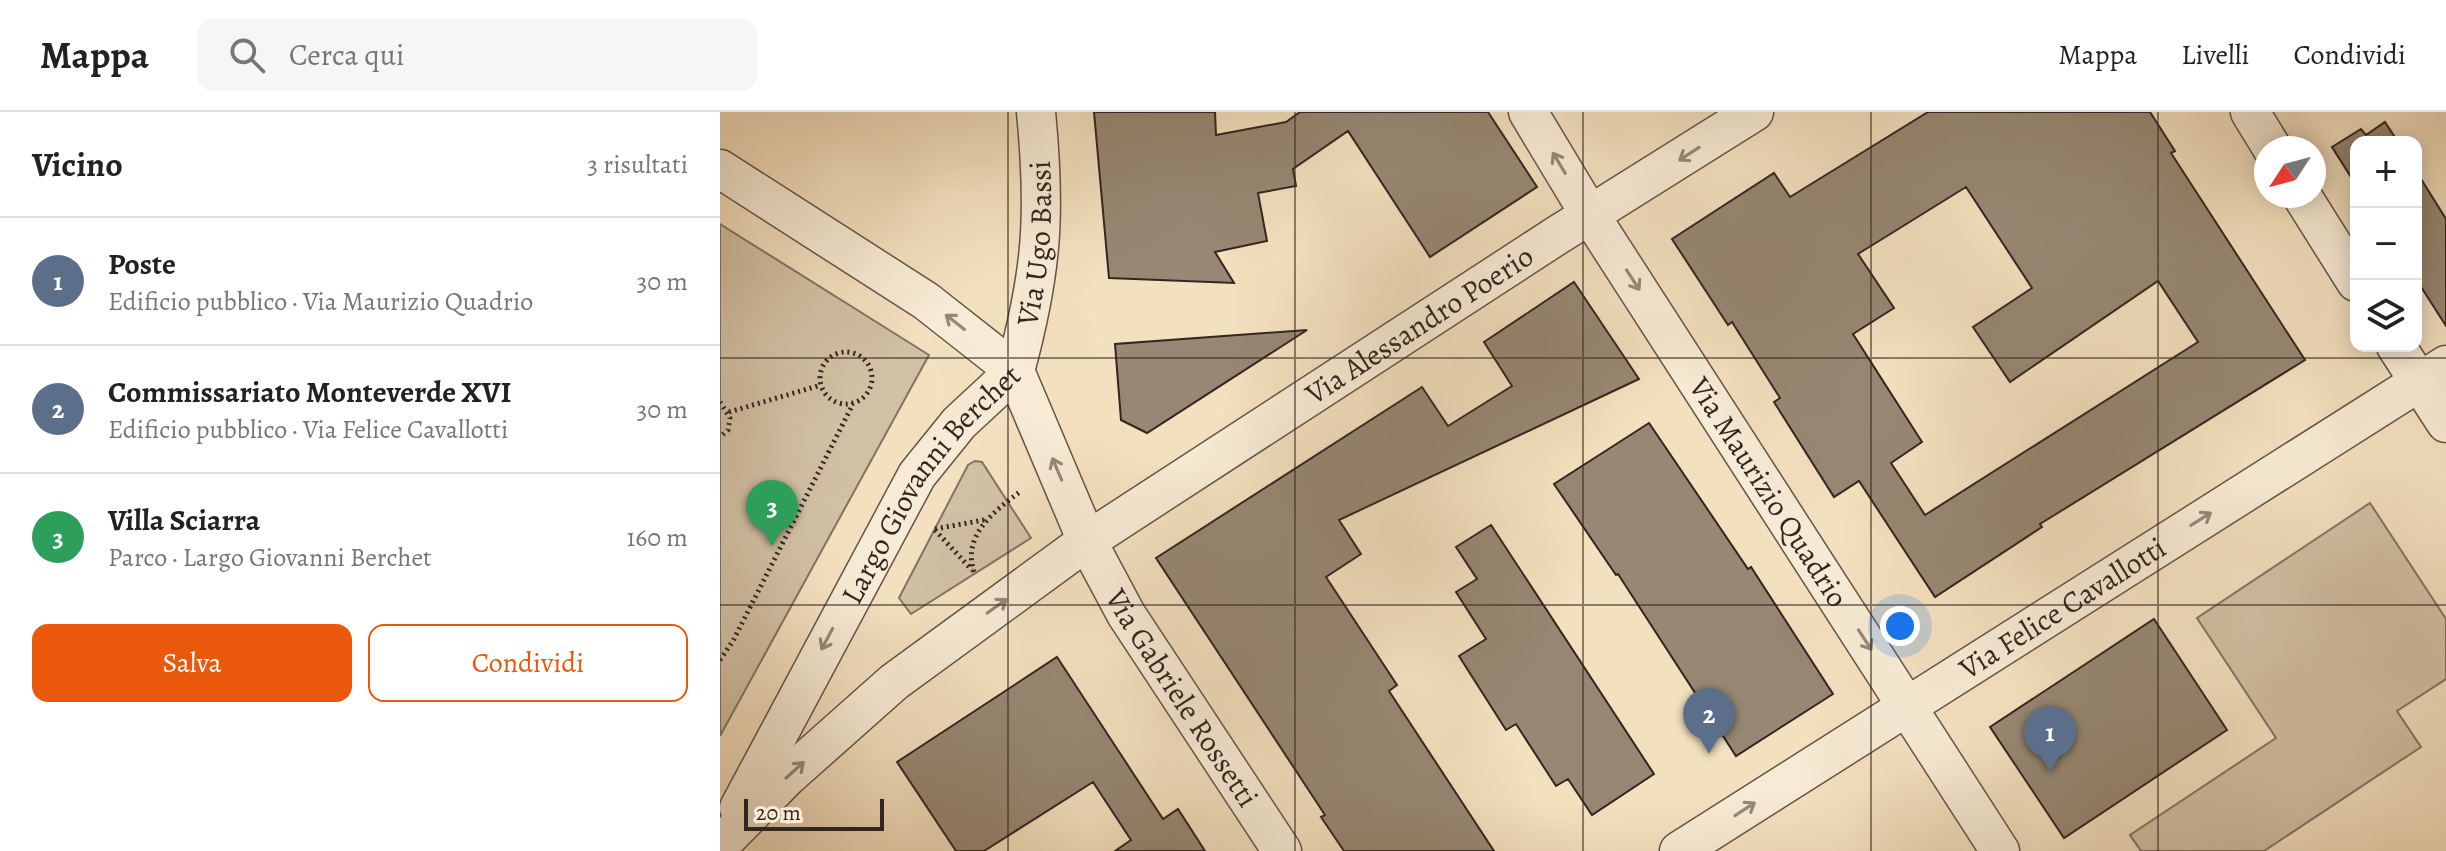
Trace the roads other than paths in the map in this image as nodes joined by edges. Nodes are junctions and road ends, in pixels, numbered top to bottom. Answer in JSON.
{"nodes":[{"id":1,"x":1036,"y":112,"type":"edge"},
{"id":2,"x":1528,"y":112,"type":"edge"},
{"id":3,"x":1754,"y":112,"type":"edge"},
{"id":4,"x":2250,"y":112,"type":"edge"},
{"id":5,"x":2265,"y":136,"type":"edge"},
{"id":6,"x":720,"y":169,"type":"edge"},
{"id":7,"x":2310,"y":208,"type":"edge"},
{"id":8,"x":1590,"y":215,"type":"junction"},
{"id":9,"x":2355,"y":280,"type":"edge"},
{"id":10,"x":2404,"y":352,"type":"edge"},
{"id":11,"x":1015,"y":371,"type":"junction"},
{"id":12,"x":2433,"y":373,"type":"edge"},
{"id":13,"x":2446,"y":423,"type":"edge"},
{"id":14,"x":1087,"y":541,"type":"junction"},
{"id":15,"x":1908,"y":704,"type":"junction"},
{"id":16,"x":720,"y":844,"type":"edge"},
{"id":17,"x":1282,"y":851,"type":"edge"},
{"id":18,"x":1679,"y":851,"type":"edge"},
{"id":19,"x":2000,"y":851,"type":"edge"}],
"edges":[{"from":1,"to":11,"type":"street","name":"Via Ugo Bassi"},
{"from":8,"to":2,"type":"street","name":"Via Maurizio Quadrio","one_way":true},
{"from":3,"to":8,"type":"street","name":"Via Alessandro Poerio","one_way":true},
{"from":4,"to":5,"type":"street"},
{"from":11,"to":6,"type":"street","one_way":true},
{"from":7,"to":9,"type":"street"},
{"from":8,"to":14,"type":"street","name":"Via Alessandro Poerio"},
{"from":8,"to":15,"type":"street","name":"Via Maurizio Quadrio","one_way":true},
{"from":10,"to":12,"type":"street"},
{"from":14,"to":11,"type":"street","name":"Largo Giovanni Berchet","one_way":true},
{"from":11,"to":16,"type":"street","name":"Largo Giovanni Berchet","one_way":true},
{"from":12,"to":13,"type":"street"},
{"from":15,"to":12,"type":"street","name":"Via Felice Cavallotti","one_way":true},
{"from":16,"to":14,"type":"street","name":"Largo Giovanni Berchet","one_way":true},
{"from":14,"to":17,"type":"street","name":"Via Gabriele Rossetti"},
{"from":18,"to":15,"type":"street","name":"Via Felice Cavallotti","one_way":true},
{"from":15,"to":19,"type":"street","name":"Via Maurizio Quadrio"}]}
